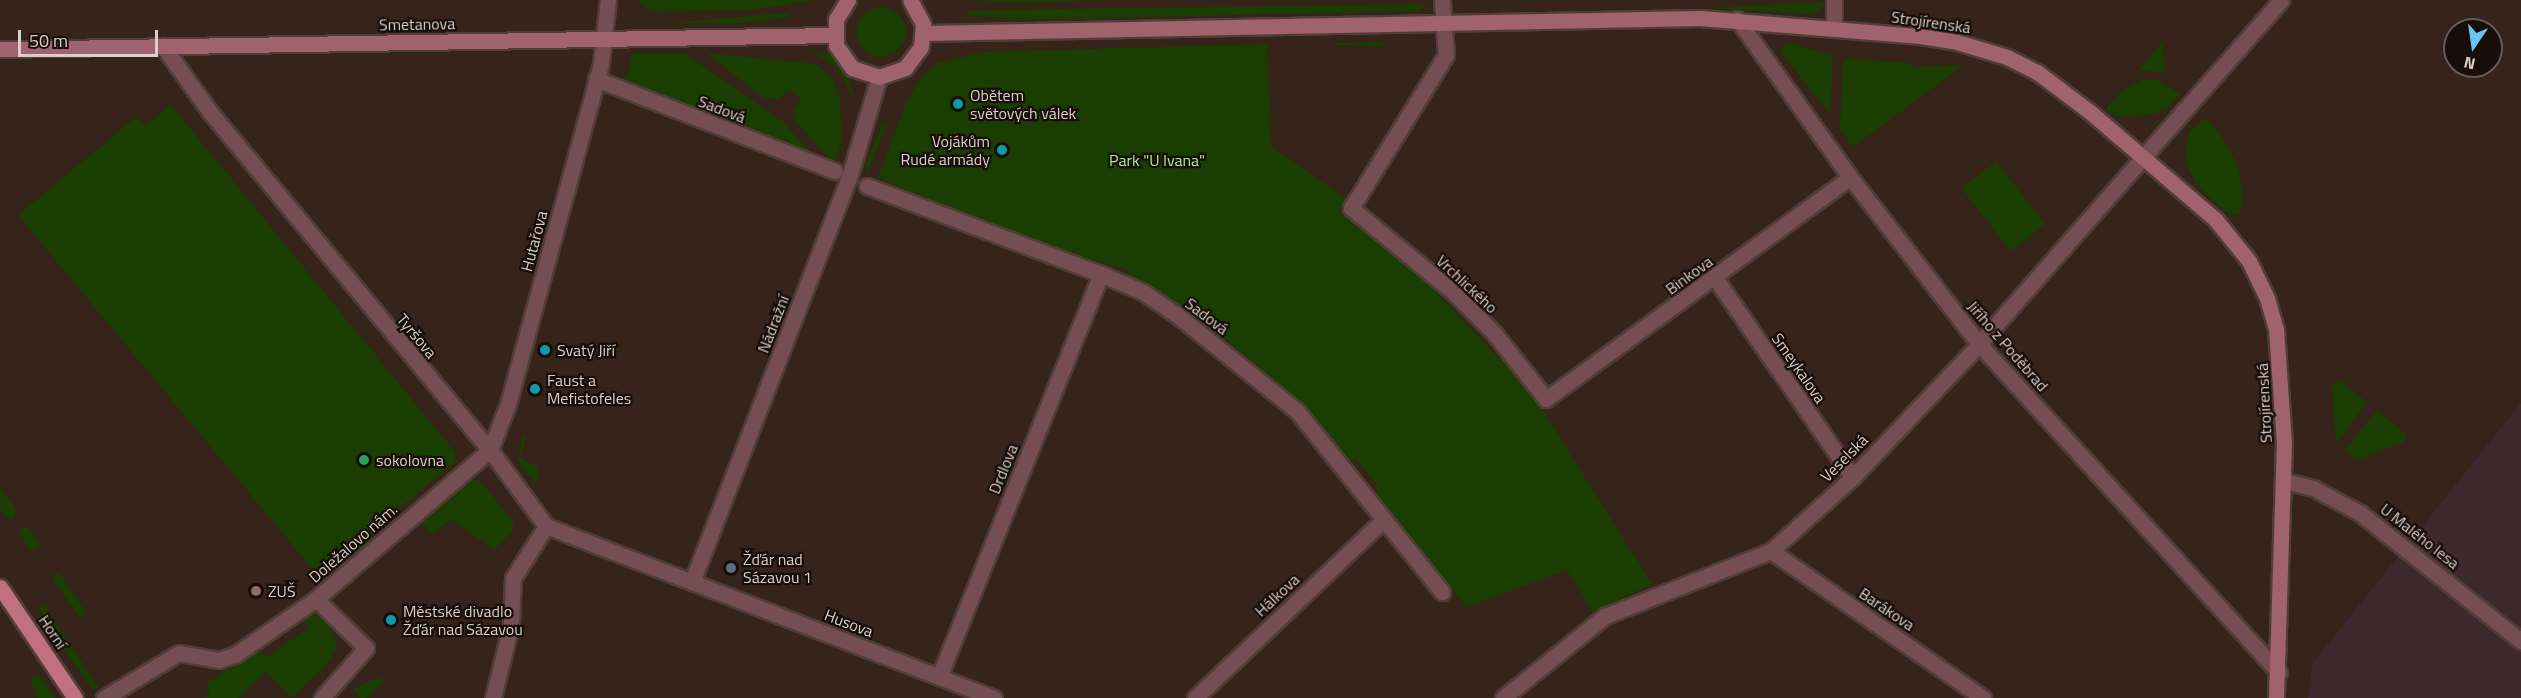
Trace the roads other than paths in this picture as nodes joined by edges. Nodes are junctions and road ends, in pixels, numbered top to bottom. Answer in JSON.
{"nodes":[{"id":1,"x":608,"y":0,"type":"edge"},
{"id":2,"x":848,"y":0,"type":"edge"},
{"id":3,"x":910,"y":0,"type":"edge"},
{"id":4,"x":1442,"y":0,"type":"edge"},
{"id":5,"x":1834,"y":0,"type":"edge"},
{"id":6,"x":2281,"y":0,"type":"edge"},
{"id":7,"x":1737,"y":19,"type":"junction"},
{"id":8,"x":1444,"y":21,"type":"junction"},
{"id":9,"x":1834,"y":28,"type":"junction"},
{"id":10,"x":924,"y":33,"type":"junction"},
{"id":11,"x":834,"y":35,"type":"junction"},
{"id":12,"x":604,"y":39,"type":"junction"},
{"id":13,"x":163,"y":46,"type":"junction"},
{"id":14,"x":0,"y":49,"type":"edge"},
{"id":15,"x":879,"y":77,"type":"junction"},
{"id":16,"x":597,"y":79,"type":"junction"},
{"id":17,"x":2143,"y":155,"type":"junction"},
{"id":18,"x":835,"y":171,"type":"dead end"},
{"id":19,"x":1850,"y":177,"type":"junction"},
{"id":20,"x":867,"y":186,"type":"dead end"},
{"id":21,"x":1101,"y":274,"type":"junction"},
{"id":22,"x":1715,"y":278,"type":"junction"},
{"id":23,"x":1979,"y":344,"type":"junction"},
{"id":24,"x":1546,"y":399,"type":"joint"},
{"id":25,"x":490,"y":450,"type":"junction"},
{"id":26,"x":1853,"y":477,"type":"junction"},
{"id":27,"x":2285,"y":481,"type":"junction"},
{"id":28,"x":1384,"y":519,"type":"junction"},
{"id":29,"x":546,"y":526,"type":"junction"},
{"id":30,"x":1771,"y":551,"type":"junction"},
{"id":31,"x":692,"y":582,"type":"junction"},
{"id":32,"x":0,"y":587,"type":"edge"},
{"id":33,"x":1442,"y":592,"type":"dead end"},
{"id":34,"x":316,"y":599,"type":"junction"},
{"id":35,"x":2521,"y":641,"type":"edge"},
{"id":36,"x":2279,"y":673,"type":"junction"},
{"id":37,"x":939,"y":677,"type":"junction"},
{"id":38,"x":75,"y":698,"type":"edge"},
{"id":39,"x":104,"y":698,"type":"edge"},
{"id":40,"x":322,"y":698,"type":"edge"},
{"id":41,"x":493,"y":698,"type":"edge"},
{"id":42,"x":994,"y":698,"type":"edge"},
{"id":43,"x":1195,"y":698,"type":"edge"},
{"id":44,"x":1503,"y":698,"type":"edge"},
{"id":45,"x":1983,"y":698,"type":"edge"},
{"id":46,"x":2276,"y":698,"type":"edge"}],
"edges":[{"from":1,"to":12,"type":"street","name":"Hutařova"},
{"from":2,"to":11,"type":"street"},
{"from":3,"to":10,"type":"street"},
{"from":4,"to":8,"type":"street"},
{"from":5,"to":9,"type":"street"},
{"from":6,"to":17,"type":"street"},
{"from":7,"to":8,"type":"street","name":"Strojírenská"},
{"from":7,"to":9,"type":"street","name":"Strojírenská"},
{"from":7,"to":19,"type":"street","name":"Jiřího z Poděbrad"},
{"from":8,"to":10,"type":"street","name":"Strojírenská"},
{"from":8,"to":24,"type":"street","name":"Vrchlického"},
{"from":9,"to":17,"type":"street","name":"Strojírenská"},
{"from":10,"to":15,"type":"street"},
{"from":11,"to":12,"type":"street","name":"Smetanova"},
{"from":11,"to":15,"type":"street"},
{"from":12,"to":13,"type":"street","name":"Smetanova"},
{"from":12,"to":16,"type":"street","name":"Hutařova"},
{"from":13,"to":14,"type":"street","name":"Smetanova"},
{"from":13,"to":25,"type":"street","name":"Tyršova"},
{"from":15,"to":31,"type":"street","name":"Nádražní"},
{"from":16,"to":18,"type":"street","name":"Sadová"},
{"from":16,"to":25,"type":"street","name":"Hutařova"},
{"from":17,"to":23,"type":"street","name":"Veselská"},
{"from":17,"to":27,"type":"street","name":"Strojírenská"},
{"from":19,"to":22,"type":"street","name":"Binkova"},
{"from":19,"to":23,"type":"street","name":"Jiřího z Poděbrad"},
{"from":20,"to":21,"type":"street","name":"Sadová"},
{"from":21,"to":28,"type":"street","name":"Sadová"},
{"from":21,"to":37,"type":"street","name":"Drdlova"},
{"from":22,"to":24,"type":"street","name":"Binkova"},
{"from":22,"to":26,"type":"street","name":"Smeykalova"},
{"from":23,"to":26,"type":"street","name":"Veselská"},
{"from":23,"to":36,"type":"street","name":"Jiřího z Poděbrad"},
{"from":25,"to":29,"type":"street","name":"Tyršova"},
{"from":25,"to":34,"type":"street","name":"Doležalovo nám."},
{"from":26,"to":30,"type":"street","name":"Veselská"},
{"from":27,"to":35,"type":"street","name":"U Malého lesa"},
{"from":27,"to":36,"type":"street","name":"Strojírenská"},
{"from":28,"to":33,"type":"street","name":"Sadová"},
{"from":28,"to":43,"type":"street","name":"Hálkova"},
{"from":29,"to":31,"type":"street"},
{"from":29,"to":41,"type":"street"},
{"from":30,"to":44,"type":"street","name":"Veselská"},
{"from":30,"to":45,"type":"street","name":"Barákova"},
{"from":31,"to":37,"type":"street","name":"Husova"},
{"from":32,"to":38,"type":"main road","name":"Horní"},
{"from":34,"to":39,"type":"street"},
{"from":34,"to":40,"type":"street","name":"Doležalovo nám."},
{"from":36,"to":46,"type":"street","name":"Strojírenská"},
{"from":37,"to":42,"type":"street","name":"Husova"}]}
